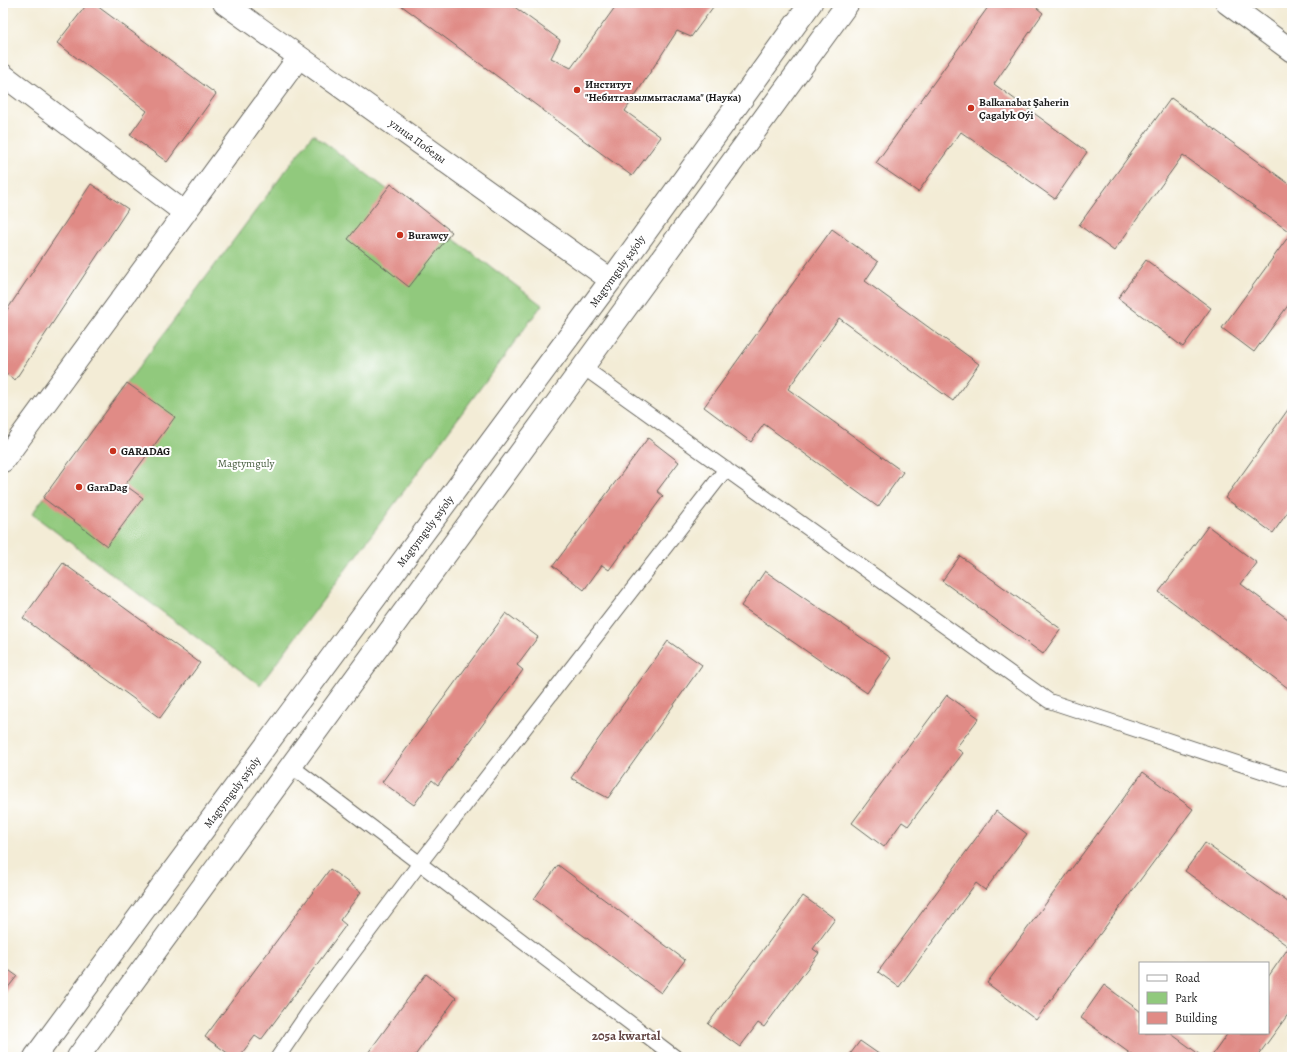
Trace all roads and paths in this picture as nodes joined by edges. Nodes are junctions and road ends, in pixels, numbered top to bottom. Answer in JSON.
{"nodes":[{"id":1,"x":224,"y":3,"type":"edge"},
{"id":2,"x":811,"y":3,"type":"edge"},
{"id":3,"x":848,"y":3,"type":"edge"},
{"id":4,"x":1227,"y":3,"type":"edge"},
{"id":5,"x":1292,"y":51,"type":"edge"},
{"id":6,"x":299,"y":57,"type":"junction"},
{"id":7,"x":3,"y":75,"type":"edge"},
{"id":8,"x":185,"y":213,"type":"junction"},
{"id":9,"x":611,"y":280,"type":"junction"},
{"id":10,"x":583,"y":367,"type":"junction"},
{"id":11,"x":3,"y":461,"type":"edge"},
{"id":12,"x":726,"y":470,"type":"junction"},
{"id":13,"x":291,"y":766,"type":"junction"},
{"id":14,"x":1292,"y":781,"type":"edge"},
{"id":15,"x":420,"y":863,"type":"junction"},
{"id":16,"x":35,"y":1057,"type":"edge"},
{"id":17,"x":78,"y":1057,"type":"edge"},
{"id":18,"x":278,"y":1057,"type":"edge"},
{"id":19,"x":675,"y":1057,"type":"edge"}],
"edges":[{"from":1,"to":6,"type":"street","name":"улица Победы"},
{"from":2,"to":9,"type":"street","name":"Magtymguly şaýoly"},
{"from":3,"to":10,"type":"street"},
{"from":4,"to":5,"type":"street"},
{"from":6,"to":8,"type":"street"},
{"from":6,"to":9,"type":"street","name":"улица Победы"},
{"from":7,"to":8,"type":"street"},
{"from":8,"to":11,"type":"street"},
{"from":9,"to":16,"type":"street","name":"Magtymguly şaýoly"},
{"from":10,"to":12,"type":"lane"},
{"from":10,"to":13,"type":"street"},
{"from":12,"to":14,"type":"lane"},
{"from":12,"to":15,"type":"lane"},
{"from":13,"to":15,"type":"lane"},
{"from":13,"to":17,"type":"street"},
{"from":15,"to":18,"type":"lane"},
{"from":15,"to":19,"type":"lane"}]}
